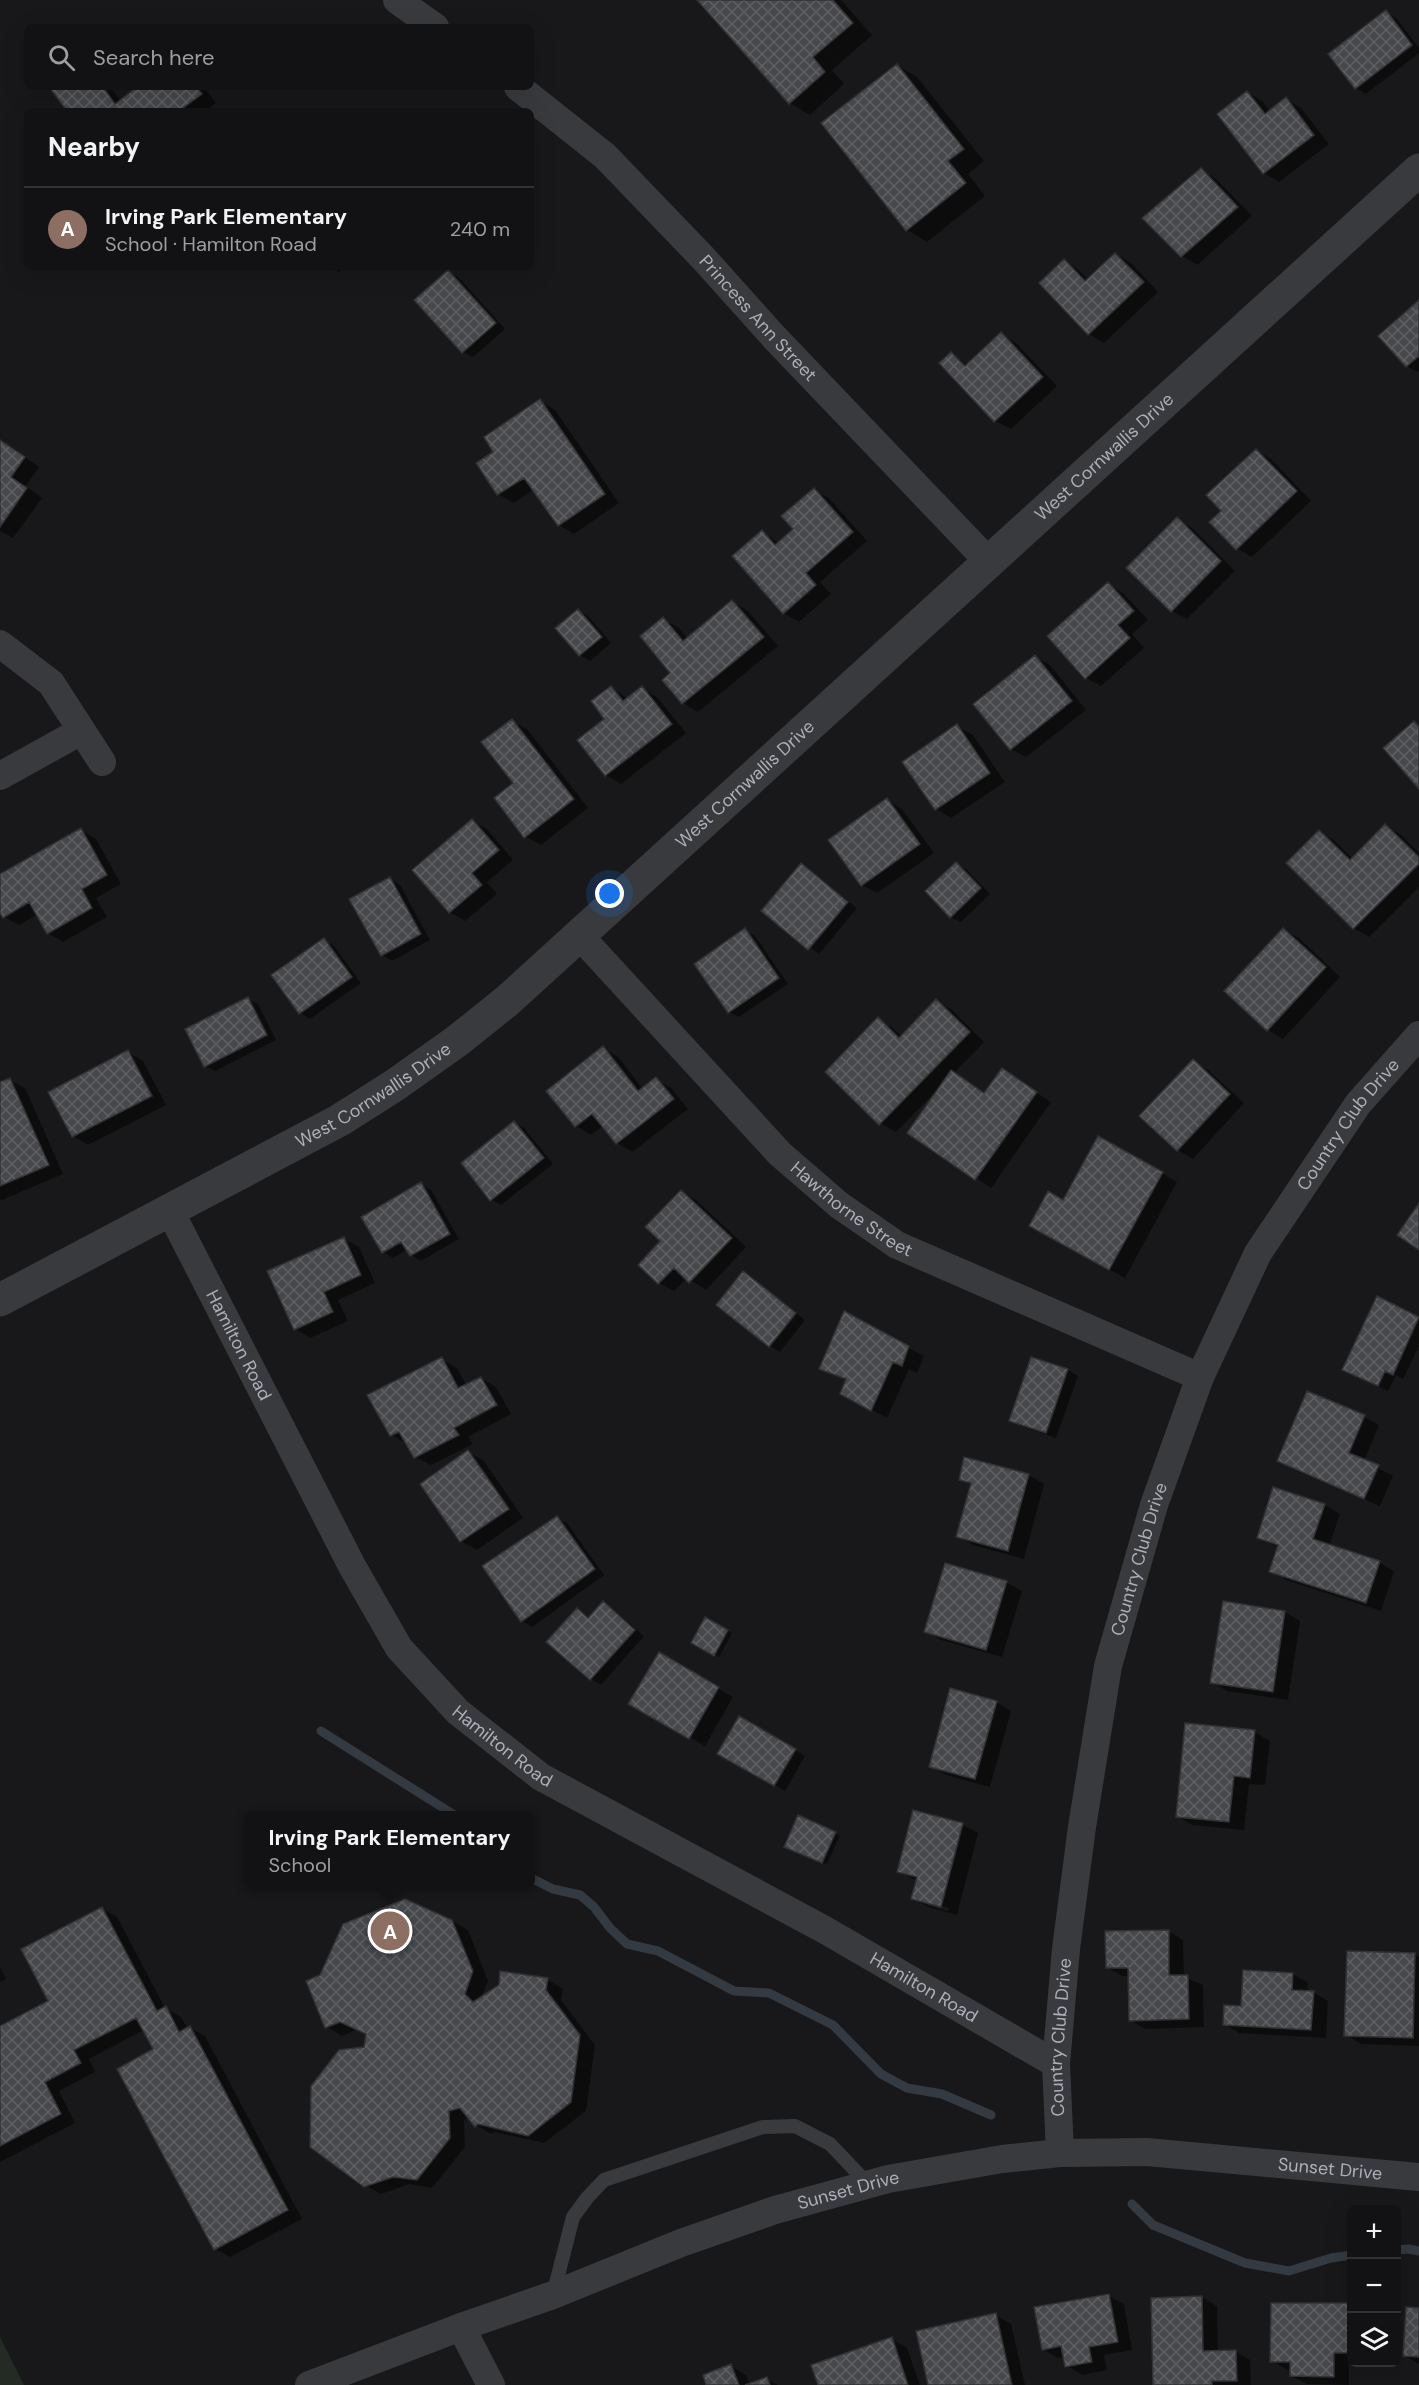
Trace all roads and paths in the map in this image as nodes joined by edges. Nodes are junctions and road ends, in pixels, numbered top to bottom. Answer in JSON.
{"nodes":[{"id":1,"x":398,"y":0,"type":"edge"},
{"id":2,"x":431,"y":24,"type":"edge"},
{"id":3,"x":522,"y":90,"type":"edge"},
{"id":4,"x":1419,"y":170,"type":"edge"},
{"id":5,"x":989,"y":562,"type":"junction"},
{"id":6,"x":0,"y":644,"type":"edge"},
{"id":7,"x":81,"y":731,"type":"junction"},
{"id":8,"x":102,"y":762,"type":"dead end"},
{"id":9,"x":0,"y":776,"type":"edge"},
{"id":10,"x":579,"y":935,"type":"junction"},
{"id":11,"x":1419,"y":1035,"type":"edge"},
{"id":12,"x":169,"y":1209,"type":"junction"},
{"id":13,"x":0,"y":1300,"type":"edge"},
{"id":14,"x":1200,"y":1377,"type":"junction"},
{"id":15,"x":1056,"y":2064,"type":"junction"},
{"id":16,"x":1060,"y":2153,"type":"junction"},
{"id":17,"x":1419,"y":2177,"type":"edge"},
{"id":18,"x":868,"y":2184,"type":"junction"},
{"id":19,"x":553,"y":2295,"type":"junction"},
{"id":20,"x":461,"y":2327,"type":"junction"},
{"id":21,"x":309,"y":2385,"type":"edge"},
{"id":22,"x":491,"y":2385,"type":"edge"}],
"edges":[{"from":1,"to":2,"type":"street"},
{"from":3,"to":5,"type":"street","name":"Princess Ann Street"},
{"from":4,"to":5,"type":"street","name":"West Cornwallis Drive"},
{"from":5,"to":10,"type":"street","name":"West Cornwallis Drive"},
{"from":6,"to":7,"type":"street"},
{"from":7,"to":8,"type":"street"},
{"from":7,"to":9,"type":"street"},
{"from":10,"to":12,"type":"street","name":"West Cornwallis Drive"},
{"from":10,"to":14,"type":"street","name":"Hawthorne Street"},
{"from":11,"to":14,"type":"street","name":"Country Club Drive"},
{"from":12,"to":13,"type":"street","name":"West Cornwallis Drive"},
{"from":12,"to":15,"type":"street","name":"Hamilton Road"},
{"from":14,"to":15,"type":"street","name":"Country Club Drive"},
{"from":15,"to":16,"type":"street","name":"Country Club Drive"},
{"from":16,"to":17,"type":"street","name":"Sunset Drive"},
{"from":16,"to":18,"type":"street","name":"Sunset Drive"},
{"from":18,"to":19,"type":"street","name":"Sunset Drive"},
{"from":18,"to":19,"type":"lane"},
{"from":19,"to":20,"type":"street","name":"Sunset Drive"},
{"from":20,"to":21,"type":"street","name":"Sunset Drive"},
{"from":20,"to":22,"type":"street"}]}
